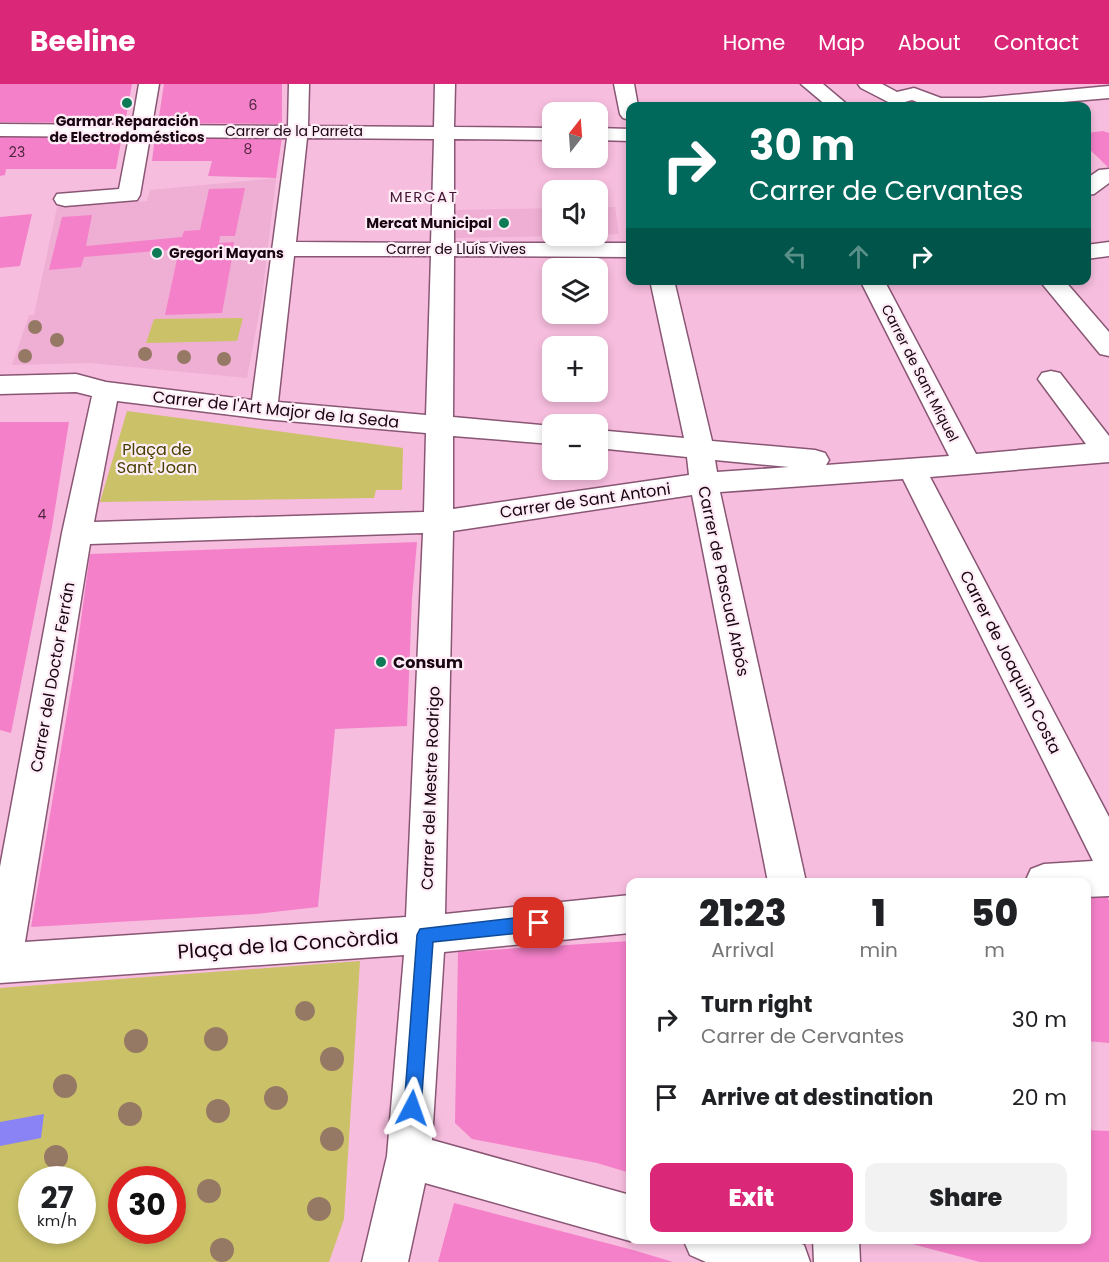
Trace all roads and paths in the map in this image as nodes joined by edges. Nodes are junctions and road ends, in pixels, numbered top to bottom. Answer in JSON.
{"nodes":[{"id":1,"x":149,"y":84,"type":"edge"},
{"id":2,"x":299,"y":84,"type":"edge"},
{"id":3,"x":445,"y":84,"type":"edge"},
{"id":4,"x":624,"y":84,"type":"edge"},
{"id":5,"x":811,"y":84,"type":"edge"},
{"id":6,"x":868,"y":84,"type":"edge"},
{"id":7,"x":964,"y":84,"type":"edge"},
{"id":8,"x":1109,"y":92,"type":"edge"},
{"id":9,"x":628,"y":102,"type":"edge"},
{"id":10,"x":834,"y":102,"type":"edge"},
{"id":11,"x":897,"y":102,"type":"edge"},
{"id":12,"x":901,"y":102,"type":"edge"},
{"id":13,"x":933,"y":102,"type":"edge"},
{"id":14,"x":979,"y":102,"type":"edge"},
{"id":15,"x":1011,"y":102,"type":"edge"},
{"id":16,"x":0,"y":130,"type":"edge"},
{"id":17,"x":141,"y":131,"type":"junction"},
{"id":18,"x":298,"y":131,"type":"junction"},
{"id":19,"x":444,"y":132,"type":"junction"},
{"id":20,"x":542,"y":134,"type":"edge"},
{"id":21,"x":608,"y":134,"type":"edge"},
{"id":22,"x":626,"y":135,"type":"edge"},
{"id":23,"x":65,"y":199,"type":"dead end"},
{"id":24,"x":283,"y":249,"type":"junction"},
{"id":25,"x":443,"y":249,"type":"junction"},
{"id":26,"x":1109,"y":249,"type":"edge"},
{"id":27,"x":626,"y":250,"type":"edge"},
{"id":28,"x":1091,"y":251,"type":"edge"},
{"id":29,"x":663,"y":285,"type":"edge"},
{"id":30,"x":875,"y":285,"type":"edge"},
{"id":31,"x":1056,"y":285,"type":"edge"},
{"id":32,"x":1104,"y":336,"type":"edge"},
{"id":33,"x":1051,"y":378,"type":"dead end"},
{"id":34,"x":0,"y":385,"type":"edge"},
{"id":35,"x":106,"y":391,"type":"junction"},
{"id":36,"x":264,"y":410,"type":"junction"},
{"id":37,"x":440,"y":424,"type":"junction"},
{"id":38,"x":542,"y":434,"type":"edge"},
{"id":39,"x":608,"y":440,"type":"edge"},
{"id":40,"x":699,"y":448,"type":"junction"},
{"id":41,"x":1107,"y":452,"type":"edge"},
{"id":42,"x":968,"y":465,"type":"junction"},
{"id":43,"x":912,"y":469,"type":"junction"},
{"id":44,"x":704,"y":483,"type":"junction"},
{"id":45,"x":438,"y":522,"type":"junction"},
{"id":46,"x":76,"y":533,"type":"junction"},
{"id":47,"x":1109,"y":854,"type":"edge"},
{"id":48,"x":786,"y":878,"type":"edge"},
{"id":49,"x":1109,"y":878,"type":"edge"},
{"id":50,"x":1091,"y":879,"type":"edge"},
{"id":51,"x":626,"y":914,"type":"edge"},
{"id":52,"x":425,"y":935,"type":"junction"},
{"id":53,"x":1,"y":963,"type":"edge"},
{"id":54,"x":409,"y":1156,"type":"junction"},
{"id":55,"x":626,"y":1217,"type":"edge"},
{"id":56,"x":724,"y":1244,"type":"edge"},
{"id":57,"x":836,"y":1244,"type":"edge"},
{"id":58,"x":385,"y":1262,"type":"edge"},
{"id":59,"x":787,"y":1262,"type":"edge"},
{"id":60,"x":837,"y":1262,"type":"edge"}],
"edges":[{"from":1,"to":17,"type":"street"},
{"from":2,"to":18,"type":"street"},
{"from":3,"to":19,"type":"street","name":"Carrer del Mestre Rodrigo"},
{"from":4,"to":9,"type":"street"},
{"from":5,"to":10,"type":"street"},
{"from":6,"to":11,"type":"street"},
{"from":7,"to":14,"type":"street"},
{"from":8,"to":15,"type":"street"},
{"from":12,"to":13,"type":"street"},
{"from":16,"to":17,"type":"street","name":"Carrer de la Parreta"},
{"from":17,"to":18,"type":"street","name":"Carrer de la Parreta"},
{"from":17,"to":23,"type":"street"},
{"from":18,"to":19,"type":"street","name":"Carrer de la Parreta"},
{"from":18,"to":24,"type":"street"},
{"from":19,"to":20,"type":"street","name":"Carrer de la Parreta"},
{"from":19,"to":25,"type":"street","name":"Carrer del Mestre Rodrigo"},
{"from":21,"to":22,"type":"street"},
{"from":24,"to":25,"type":"street","name":"Carrer de Lluís Vives"},
{"from":24,"to":36,"type":"street"},
{"from":25,"to":27,"type":"street","name":"Carrer de Lluís Vives"},
{"from":25,"to":37,"type":"street","name":"Carrer del Mestre Rodrigo"},
{"from":26,"to":28,"type":"street"},
{"from":29,"to":40,"type":"street","name":"Carrer de Pascual Arbós"},
{"from":30,"to":42,"type":"street","name":"Carrer de Sant Miquel"},
{"from":31,"to":32,"type":"street"},
{"from":33,"to":41,"type":"street"},
{"from":34,"to":35,"type":"street","name":"Carrer de l'Art Major de la Seda"},
{"from":35,"to":36,"type":"street","name":"Carrer de l'Art Major de la Seda"},
{"from":35,"to":46,"type":"street","name":"Carrer del Doctor Ferrán"},
{"from":36,"to":37,"type":"street","name":"Carrer de l'Art Major de la Seda"},
{"from":37,"to":38,"type":"street","name":"Carrer de l'Art Major de la Seda"},
{"from":37,"to":45,"type":"street","name":"Carrer del Mestre Rodrigo"},
{"from":39,"to":40,"type":"street"},
{"from":40,"to":43,"type":"street","name":"Carrer de Sant Antoni"},
{"from":40,"to":44,"type":"street","name":"Carrer de Pascual Arbós"},
{"from":41,"to":42,"type":"street","name":"Carrer de Sant Antoni"},
{"from":42,"to":43,"type":"street","name":"Carrer de Sant Antoni"},
{"from":43,"to":44,"type":"street","name":"Carrer de Sant Antoni"},
{"from":43,"to":47,"type":"street","name":"Carrer de Joaquim Costa"},
{"from":44,"to":45,"type":"street","name":"Carrer de Sant Antoni"},
{"from":44,"to":48,"type":"street","name":"Carrer de Pascual Arbós"},
{"from":45,"to":46,"type":"street"},
{"from":45,"to":52,"type":"street","name":"Carrer del Mestre Rodrigo"},
{"from":46,"to":53,"type":"street","name":"Carrer del Doctor Ferrán"},
{"from":49,"to":50,"type":"street"},
{"from":51,"to":52,"type":"street","name":"Plaça de la Concòrdia"},
{"from":52,"to":53,"type":"street","name":"Plaça de la Concòrdia"},
{"from":52,"to":54,"type":"street"},
{"from":54,"to":55,"type":"street"},
{"from":54,"to":58,"type":"street"},
{"from":56,"to":59,"type":"street"},
{"from":57,"to":60,"type":"street"}]}
